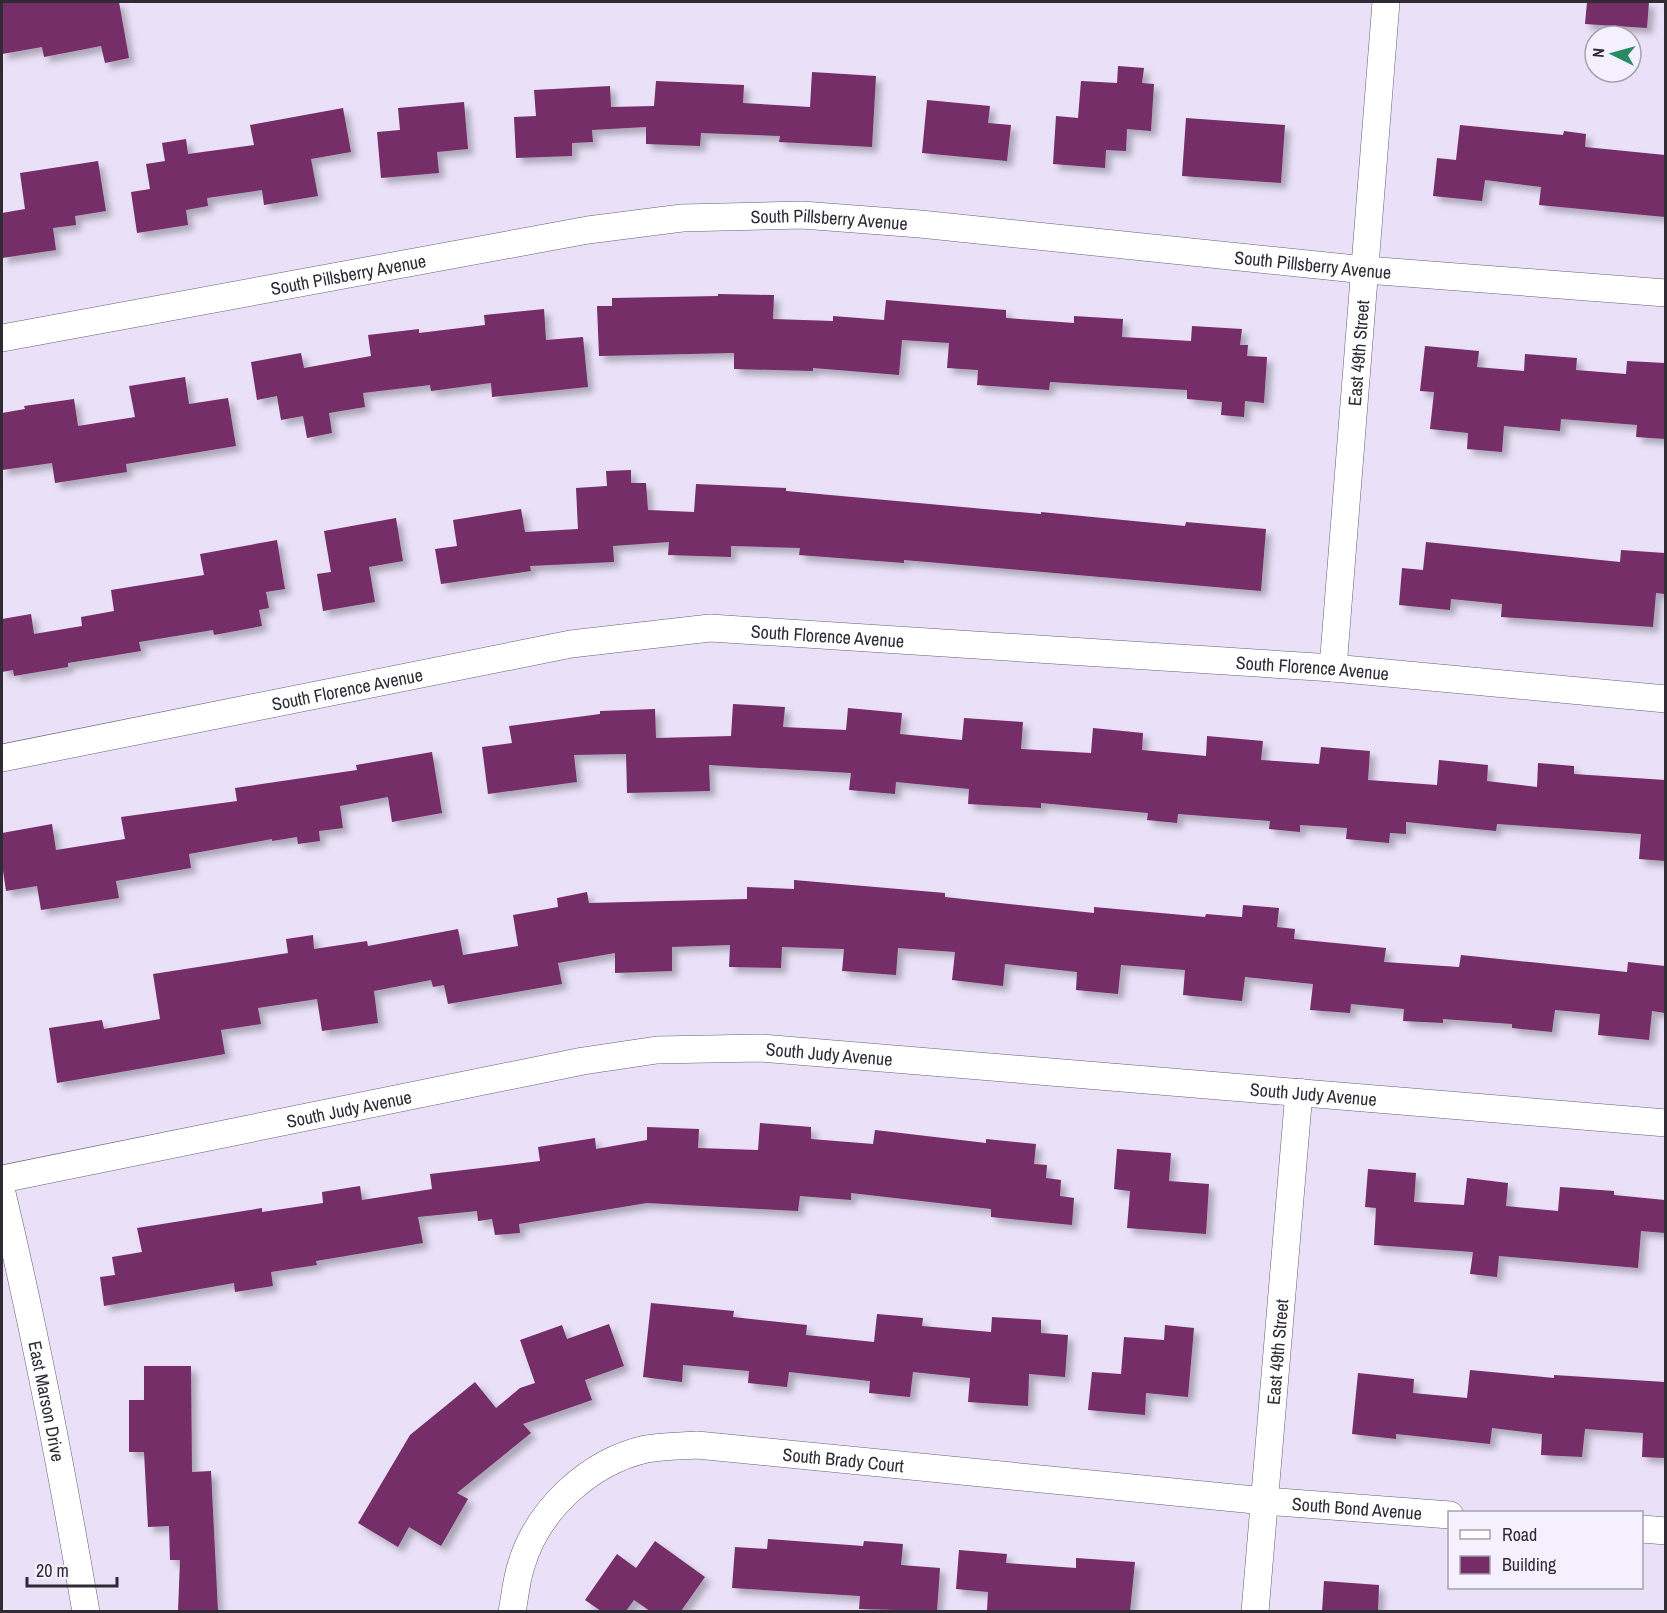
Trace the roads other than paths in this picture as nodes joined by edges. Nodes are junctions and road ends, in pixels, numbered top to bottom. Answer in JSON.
{"nodes":[{"id":1,"x":1386,"y":2,"type":"edge"},
{"id":2,"x":1366,"y":270,"type":"junction"},
{"id":3,"x":1665,"y":293,"type":"edge"},
{"id":4,"x":2,"y":338,"type":"edge"},
{"id":5,"x":1333,"y":668,"type":"junction"},
{"id":6,"x":1665,"y":699,"type":"edge"},
{"id":7,"x":2,"y":758,"type":"edge"},
{"id":8,"x":1299,"y":1092,"type":"junction"},
{"id":9,"x":1665,"y":1123,"type":"edge"},
{"id":10,"x":2,"y":1179,"type":"edge"},
{"id":11,"x":2,"y":1193,"type":"edge"},
{"id":12,"x":1265,"y":1501,"type":"junction"},
{"id":13,"x":1448,"y":1515,"type":"edge"},
{"id":14,"x":1643,"y":1529,"type":"edge"},
{"id":15,"x":1665,"y":1530,"type":"edge"},
{"id":16,"x":86,"y":1611,"type":"edge"},
{"id":17,"x":512,"y":1611,"type":"edge"},
{"id":18,"x":1255,"y":1611,"type":"edge"}],
"edges":[{"from":1,"to":2,"type":"street","name":"East 49th Street"},
{"from":2,"to":3,"type":"street","name":"South Pillsberry Avenue"},
{"from":2,"to":4,"type":"street","name":"South Pillsberry Avenue"},
{"from":2,"to":5,"type":"street","name":"East 49th Street"},
{"from":5,"to":6,"type":"street","name":"South Florence Avenue"},
{"from":5,"to":7,"type":"street","name":"South Florence Avenue"},
{"from":8,"to":9,"type":"street","name":"South Judy Avenue"},
{"from":8,"to":10,"type":"street","name":"South Judy Avenue"},
{"from":8,"to":12,"type":"street","name":"East 49th Street"},
{"from":11,"to":16,"type":"street","name":"East Marson Drive"},
{"from":12,"to":13,"type":"street","name":"South Bond Avenue"},
{"from":12,"to":17,"type":"street","name":"South Brady Court"},
{"from":12,"to":18,"type":"street","name":"East 49th Street"},
{"from":14,"to":15,"type":"street"}]}
